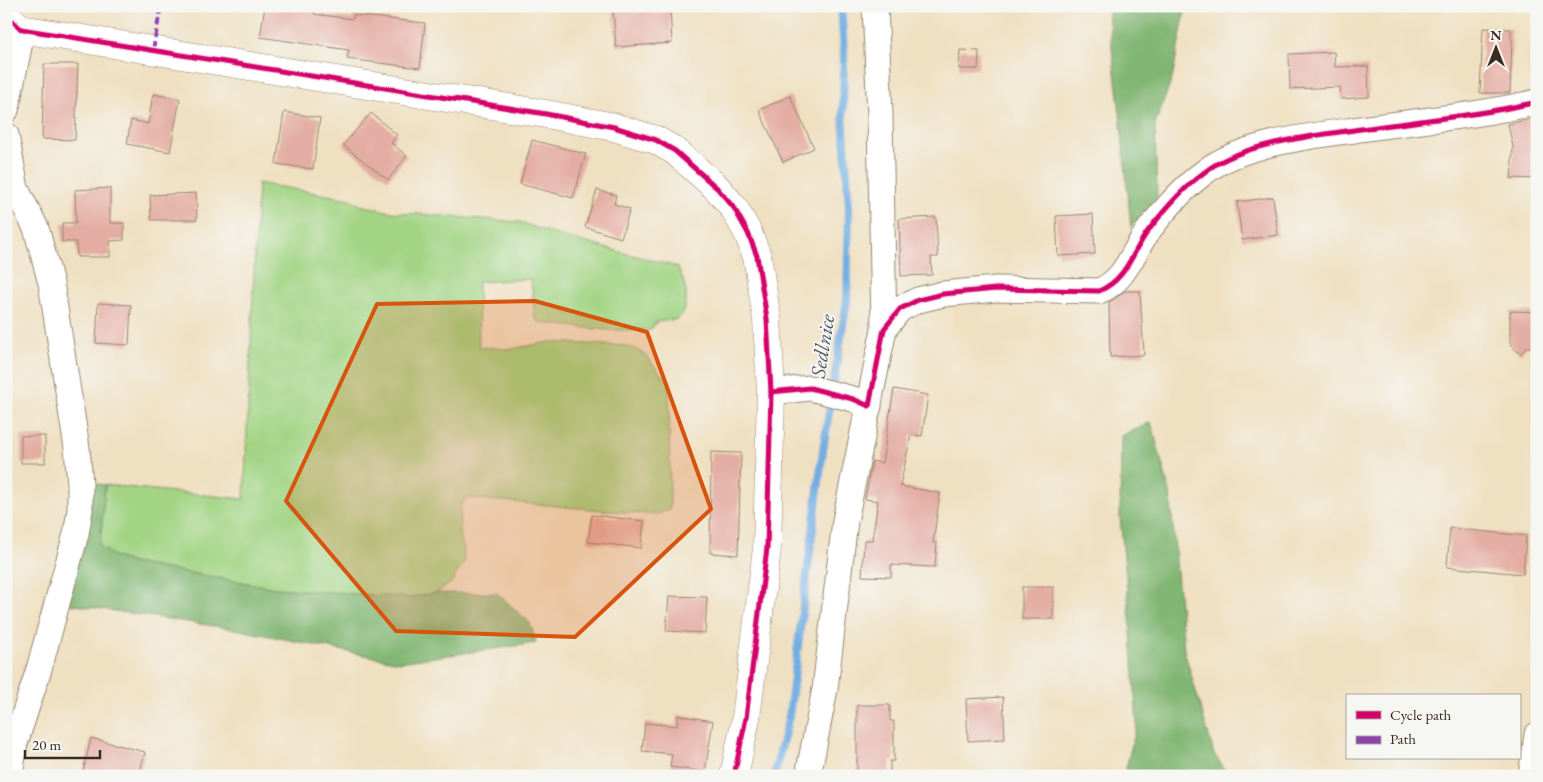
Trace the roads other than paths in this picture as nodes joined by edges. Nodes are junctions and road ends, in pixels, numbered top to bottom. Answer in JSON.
{"nodes":[{"id":1,"x":875,"y":6,"type":"edge"},
{"id":2,"x":14,"y":22,"type":"edge"},
{"id":3,"x":1537,"y":102,"type":"edge"},
{"id":4,"x":6,"y":110,"type":"edge"},
{"id":5,"x":6,"y":135,"type":"edge"},
{"id":6,"x":884,"y":329,"type":"junction"},
{"id":7,"x":771,"y":392,"type":"junction"},
{"id":8,"x":861,"y":402,"type":"junction"},
{"id":9,"x":1537,"y":735,"type":"edge"},
{"id":10,"x":10,"y":776,"type":"edge"},
{"id":11,"x":734,"y":776,"type":"edge"},
{"id":12,"x":808,"y":776,"type":"edge"},
{"id":13,"x":1531,"y":776,"type":"edge"}],
"edges":[{"from":1,"to":6,"type":"street"},
{"from":2,"to":4,"type":"street"},
{"from":2,"to":7,"type":"street"},
{"from":3,"to":6,"type":"street"},
{"from":5,"to":10,"type":"street"},
{"from":6,"to":8,"type":"street"},
{"from":7,"to":8,"type":"street"},
{"from":7,"to":11,"type":"street"},
{"from":8,"to":12,"type":"street"},
{"from":9,"to":13,"type":"street"}]}
